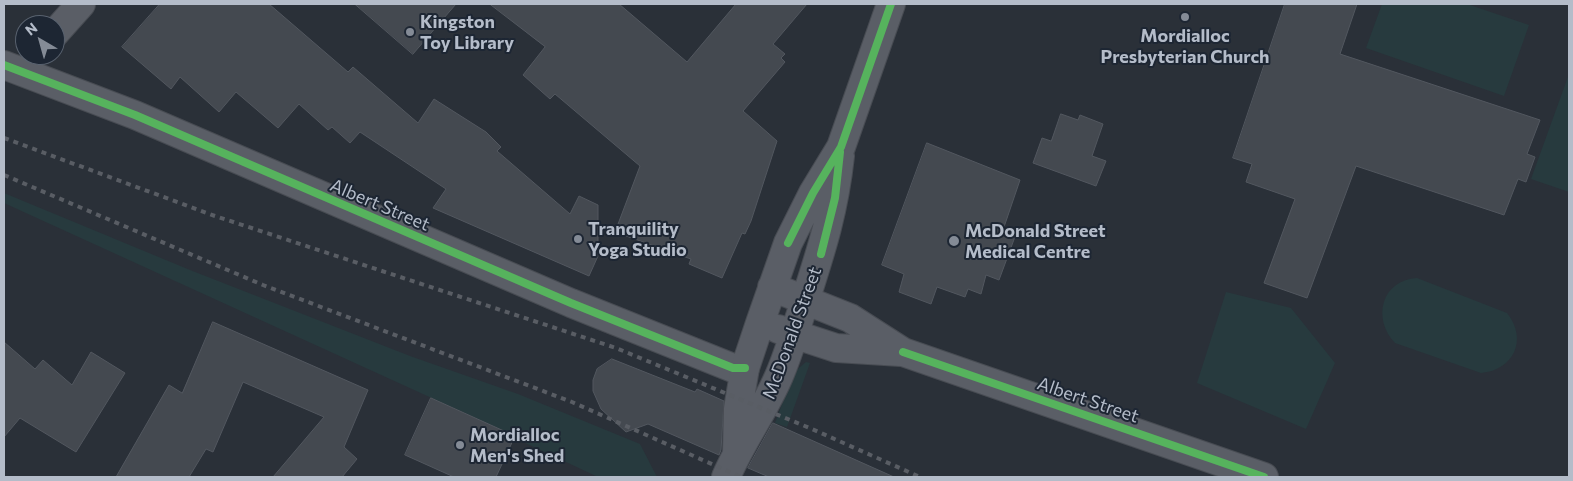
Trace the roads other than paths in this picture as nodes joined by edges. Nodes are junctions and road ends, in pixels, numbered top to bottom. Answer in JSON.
{"nodes":[{"id":1,"x":81,"y":4,"type":"edge"},
{"id":2,"x":891,"y":4,"type":"edge"},
{"id":3,"x":65,"y":22,"type":"edge"},
{"id":4,"x":20,"y":65,"type":"edge"},
{"id":5,"x":841,"y":148,"type":"junction"},
{"id":6,"x":772,"y":287,"type":"junction"},
{"id":7,"x":805,"y":301,"type":"junction"},
{"id":8,"x":760,"y":323,"type":"junction"},
{"id":9,"x":794,"y":334,"type":"junction"},
{"id":10,"x":903,"y":352,"type":"junction"},
{"id":11,"x":745,"y":368,"type":"junction"},
{"id":12,"x":737,"y":452,"type":"junction"},
{"id":13,"x":726,"y":477,"type":"edge"},
{"id":14,"x":1264,"y":477,"type":"edge"}],
"edges":[{"from":1,"to":3,"type":"street"},
{"from":2,"to":5,"type":"street","name":"McDonald Street"},
{"from":4,"to":11,"type":"street","name":"Albert Street"},
{"from":5,"to":6,"type":"street","name":"McDonald Street"},
{"from":5,"to":7,"type":"street","name":"McDonald Street"},
{"from":6,"to":7,"type":"street","name":"Albert Street"},
{"from":6,"to":8,"type":"street","name":"McDonald Street"},
{"from":7,"to":9,"type":"street","name":"McDonald Street"},
{"from":7,"to":10,"type":"street","name":"Albert Street"},
{"from":8,"to":9,"type":"street","name":"Albert Street"},
{"from":8,"to":11,"type":"street","name":"McDonald Street"},
{"from":9,"to":10,"type":"street","name":"Albert Street"},
{"from":9,"to":12,"type":"street","name":"McDonald Street"},
{"from":10,"to":14,"type":"street","name":"Albert Street"},
{"from":11,"to":12,"type":"street","name":"McDonald Street"},
{"from":12,"to":13,"type":"street","name":"McDonald Street"}]}
